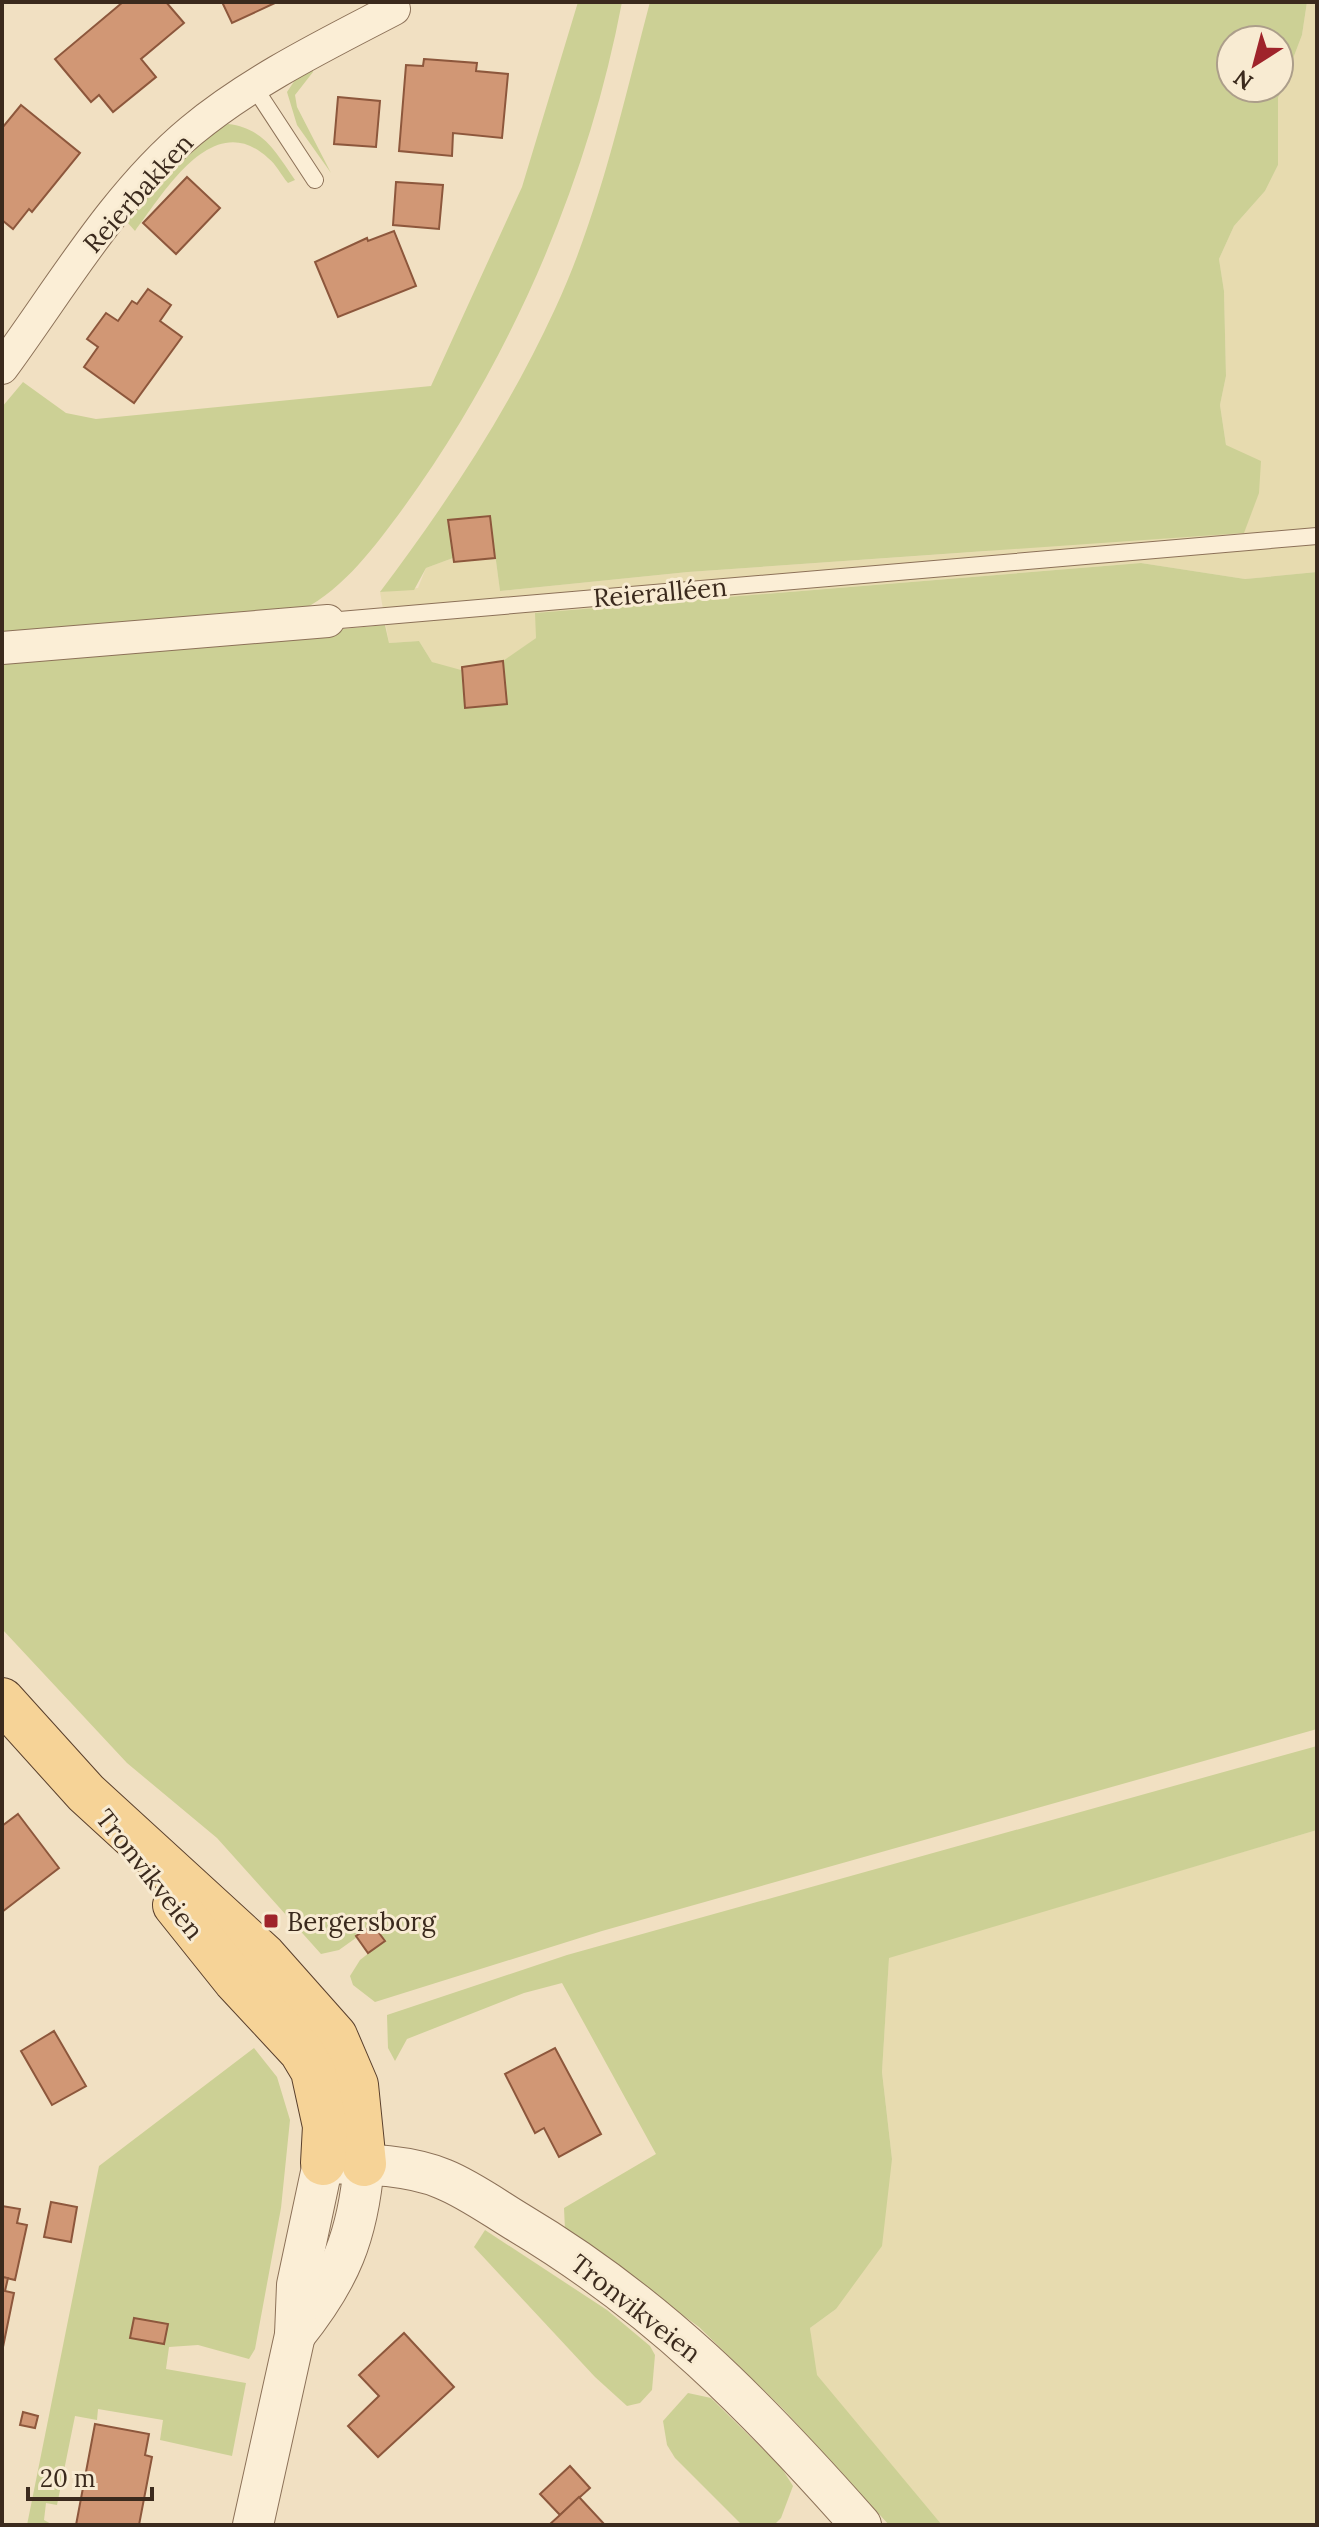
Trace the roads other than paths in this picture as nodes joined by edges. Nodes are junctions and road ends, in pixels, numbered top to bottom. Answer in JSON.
{"nodes":[{"id":1,"x":394,"y":9,"type":"dead end"},
{"id":2,"x":254,"y":87,"type":"junction"},
{"id":3,"x":315,"y":180,"type":"dead end"},
{"id":4,"x":2,"y":368,"type":"edge"},
{"id":5,"x":1317,"y":536,"type":"edge"},
{"id":6,"x":328,"y":621,"type":"joint"},
{"id":7,"x":2,"y":648,"type":"edge"},
{"id":8,"x":2,"y":1700,"type":"edge"},
{"id":9,"x":343,"y":2164,"type":"junction"},
{"id":10,"x":253,"y":2525,"type":"edge"},
{"id":11,"x":861,"y":2525,"type":"edge"}],
"edges":[{"from":1,"to":2,"type":"street","name":"Reierbakken"},
{"from":2,"to":3,"type":"lane"},
{"from":2,"to":4,"type":"street","name":"Reierbakken"},
{"from":5,"to":6,"type":"lane","name":"Reieralléen"},
{"from":6,"to":7,"type":"street","name":"Reieralléen"},
{"from":8,"to":9,"type":"main road","name":"Tronvikveien"},
{"from":9,"to":10,"type":"street"},
{"from":9,"to":11,"type":"street","name":"Tronvikveien"}]}
